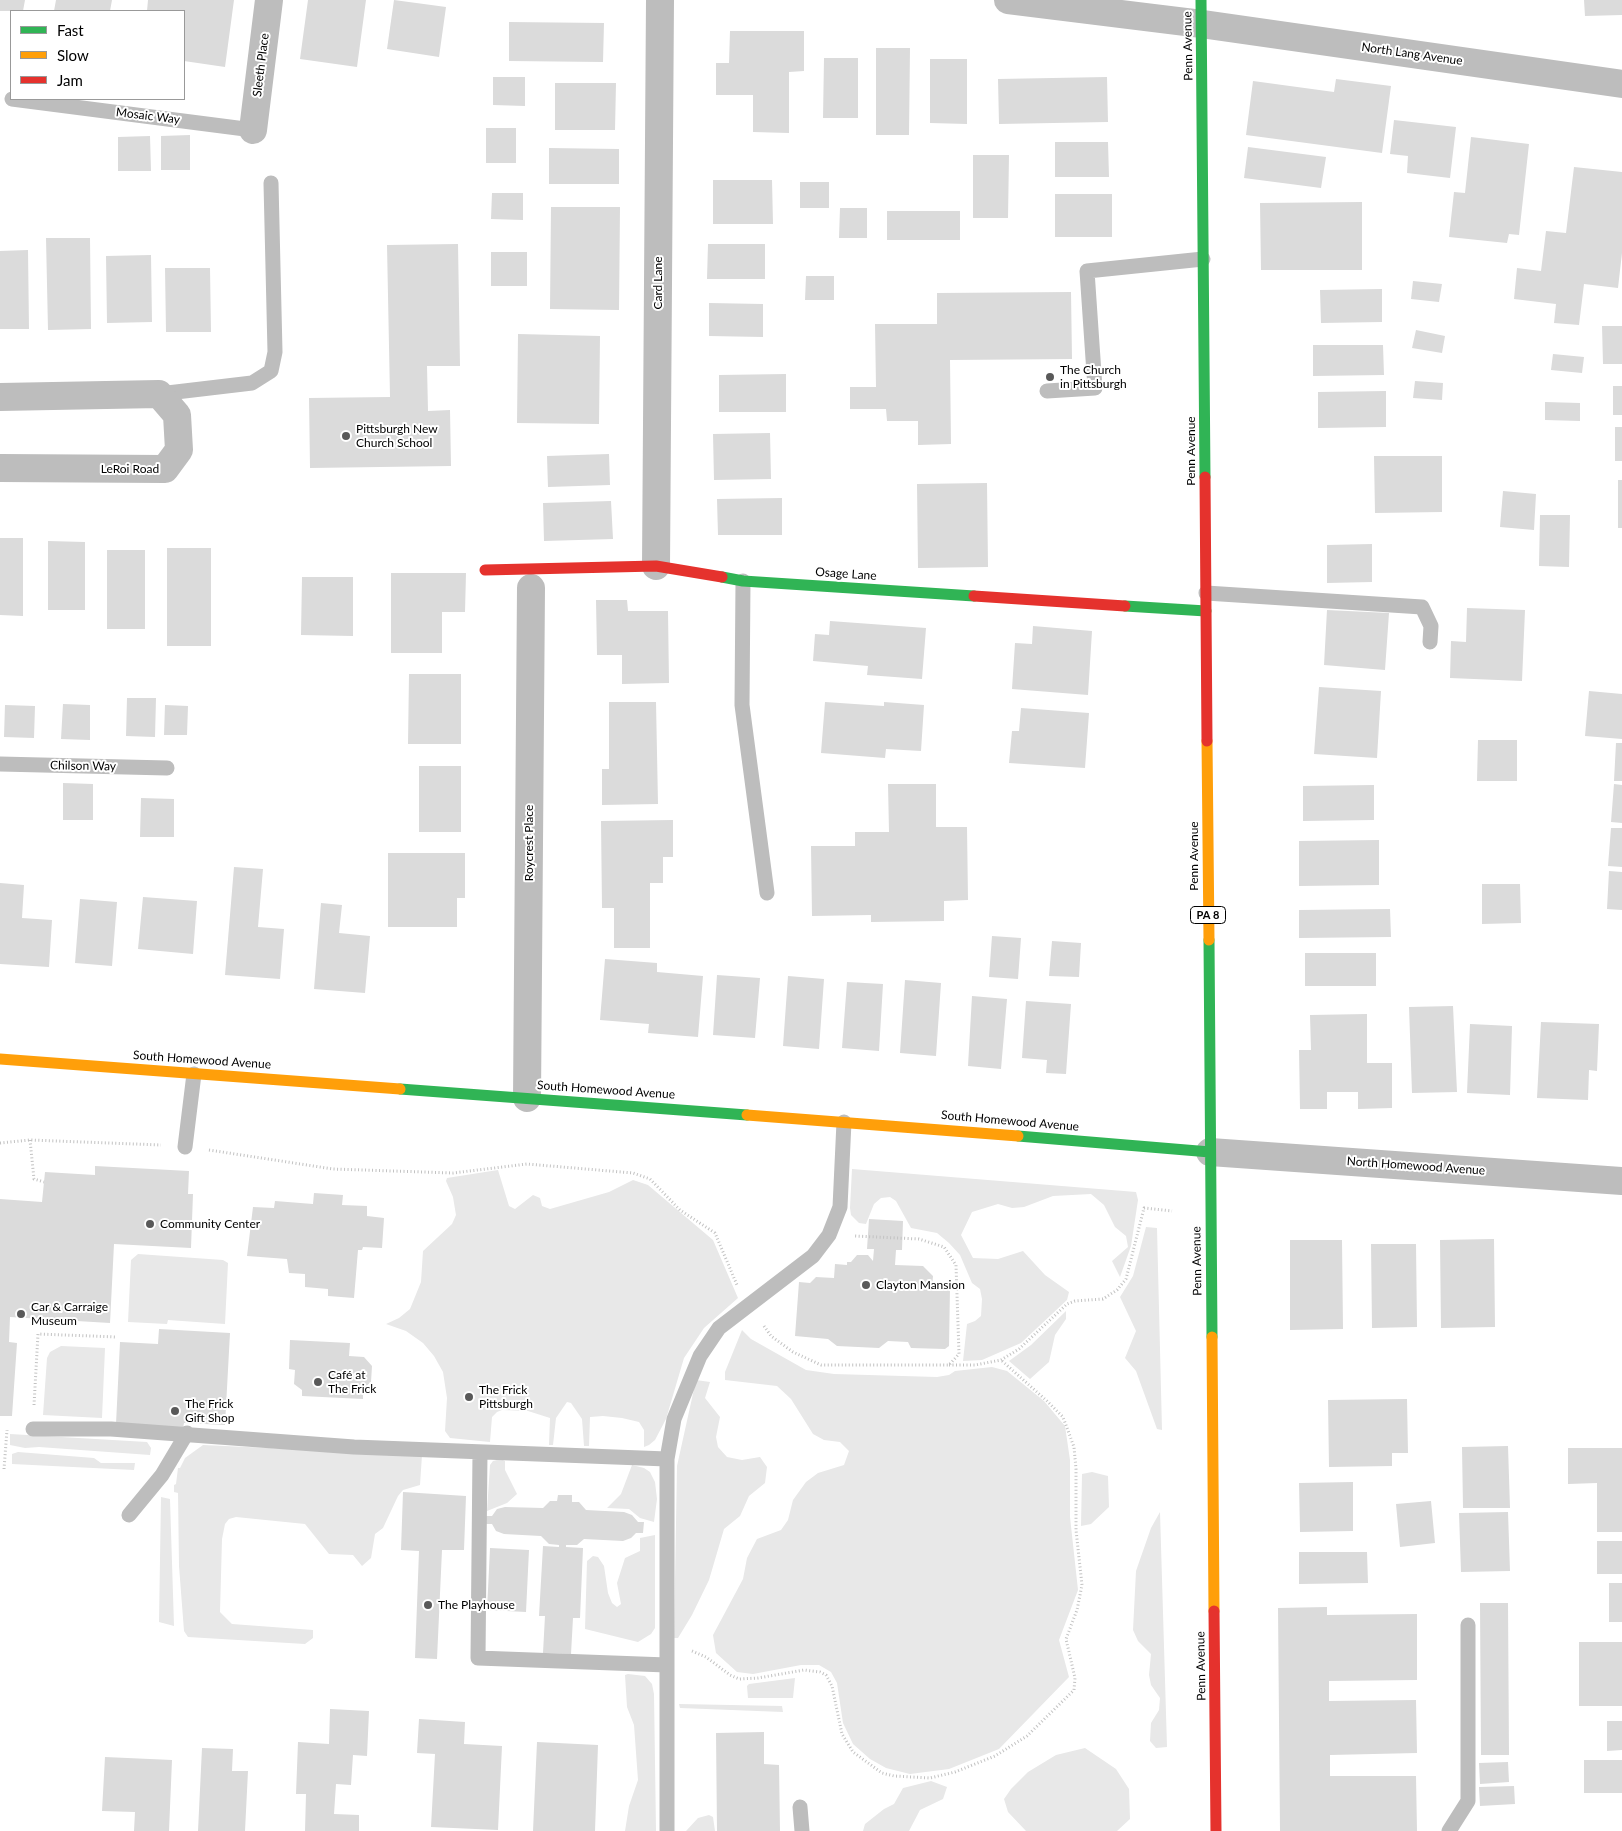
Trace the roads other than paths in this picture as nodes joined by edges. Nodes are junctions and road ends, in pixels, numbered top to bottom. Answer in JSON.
{"nodes":[{"id":1,"x":269,"y":0,"type":"edge"},
{"id":2,"x":660,"y":0,"type":"edge"},
{"id":3,"x":1008,"y":0,"type":"edge"},
{"id":4,"x":1202,"y":12,"type":"edge"},
{"id":5,"x":1622,"y":84,"type":"edge"},
{"id":6,"x":20,"y":100,"type":"edge"},
{"id":7,"x":253,"y":130,"type":"joint"},
{"id":8,"x":271,"y":183,"type":"dead end"},
{"id":9,"x":1204,"y":259,"type":"junction"},
{"id":10,"x":1047,"y":391,"type":"dead end"},
{"id":11,"x":159,"y":394,"type":"junction"},
{"id":12,"x":0,"y":397,"type":"edge"},
{"id":13,"x":0,"y":468,"type":"edge"},
{"id":14,"x":656,"y":566,"type":"junction"},
{"id":15,"x":485,"y":570,"type":"dead end"},
{"id":16,"x":743,"y":581,"type":"junction"},
{"id":17,"x":531,"y":588,"type":"dead end"},
{"id":18,"x":1206,"y":593,"type":"junction"},
{"id":19,"x":1206,"y":611,"type":"junction"},
{"id":20,"x":1430,"y":642,"type":"dead end"},
{"id":21,"x":0,"y":764,"type":"edge"},
{"id":22,"x":167,"y":768,"type":"dead end"},
{"id":23,"x":767,"y":894,"type":"dead end"},
{"id":24,"x":0,"y":1059,"type":"edge"},
{"id":25,"x":194,"y":1074,"type":"junction"},
{"id":26,"x":527,"y":1098,"type":"junction"},
{"id":27,"x":844,"y":1122,"type":"junction"},
{"id":28,"x":185,"y":1147,"type":"road end"},
{"id":29,"x":1210,"y":1152,"type":"junction"},
{"id":30,"x":1622,"y":1181,"type":"edge"},
{"id":31,"x":33,"y":1429,"type":"dead end"},
{"id":32,"x":187,"y":1433,"type":"junction"},
{"id":33,"x":480,"y":1452,"type":"junction"},
{"id":34,"x":668,"y":1459,"type":"junction"},
{"id":35,"x":129,"y":1515,"type":"dead end"},
{"id":36,"x":1468,"y":1625,"type":"dead end"},
{"id":37,"x":667,"y":1665,"type":"junction"},
{"id":38,"x":800,"y":1807,"type":"dead end"},
{"id":39,"x":666,"y":1831,"type":"edge"},
{"id":40,"x":802,"y":1831,"type":"edge"},
{"id":41,"x":1216,"y":1831,"type":"edge"},
{"id":42,"x":1449,"y":1831,"type":"edge"}],
"edges":[{"from":1,"to":7,"type":"street","name":"Sleeth Place"},
{"from":2,"to":14,"type":"street","name":"Card Lane"},
{"from":3,"to":4,"type":"street","name":"North Lang Avenue"},
{"from":4,"to":5,"type":"street","name":"North Lang Avenue"},
{"from":4,"to":9,"type":"main road","name":"Penn Avenue","number":"PA 8"},
{"from":6,"to":7,"type":"lane","name":"Mosaic Way"},
{"from":8,"to":11,"type":"lane"},
{"from":9,"to":10,"type":"lane"},
{"from":9,"to":18,"type":"main road","name":"Penn Avenue","number":"PA 8"},
{"from":11,"to":12,"type":"street"},
{"from":11,"to":13,"type":"street","name":"LeRoi Road"},
{"from":14,"to":15,"type":"main road","name":"Osage Lane"},
{"from":14,"to":16,"type":"main road","name":"Osage Lane"},
{"from":16,"to":19,"type":"main road","name":"Osage Lane"},
{"from":16,"to":23,"type":"lane"},
{"from":17,"to":26,"type":"street","name":"Roycrest Place"},
{"from":18,"to":19,"type":"main road","name":"Penn Avenue","number":"PA 8"},
{"from":18,"to":20,"type":"lane"},
{"from":19,"to":29,"type":"main road","name":"Penn Avenue","number":"PA 8"},
{"from":21,"to":22,"type":"lane","name":"Chilson Way"},
{"from":24,"to":25,"type":"main road","name":"South Homewood Avenue"},
{"from":25,"to":26,"type":"main road","name":"South Homewood Avenue"},
{"from":25,"to":28,"type":"lane"},
{"from":26,"to":27,"type":"main road","name":"South Homewood Avenue"},
{"from":27,"to":29,"type":"main road","name":"South Homewood Avenue"},
{"from":27,"to":34,"type":"lane"},
{"from":29,"to":30,"type":"street","name":"North Homewood Avenue"},
{"from":29,"to":41,"type":"main road","name":"Penn Avenue","number":"PA 8"},
{"from":31,"to":32,"type":"lane"},
{"from":32,"to":33,"type":"lane"},
{"from":32,"to":35,"type":"lane"},
{"from":33,"to":34,"type":"lane"},
{"from":33,"to":37,"type":"lane"},
{"from":34,"to":37,"type":"lane"},
{"from":36,"to":42,"type":"lane"},
{"from":37,"to":39,"type":"lane"},
{"from":38,"to":40,"type":"lane"}]}
